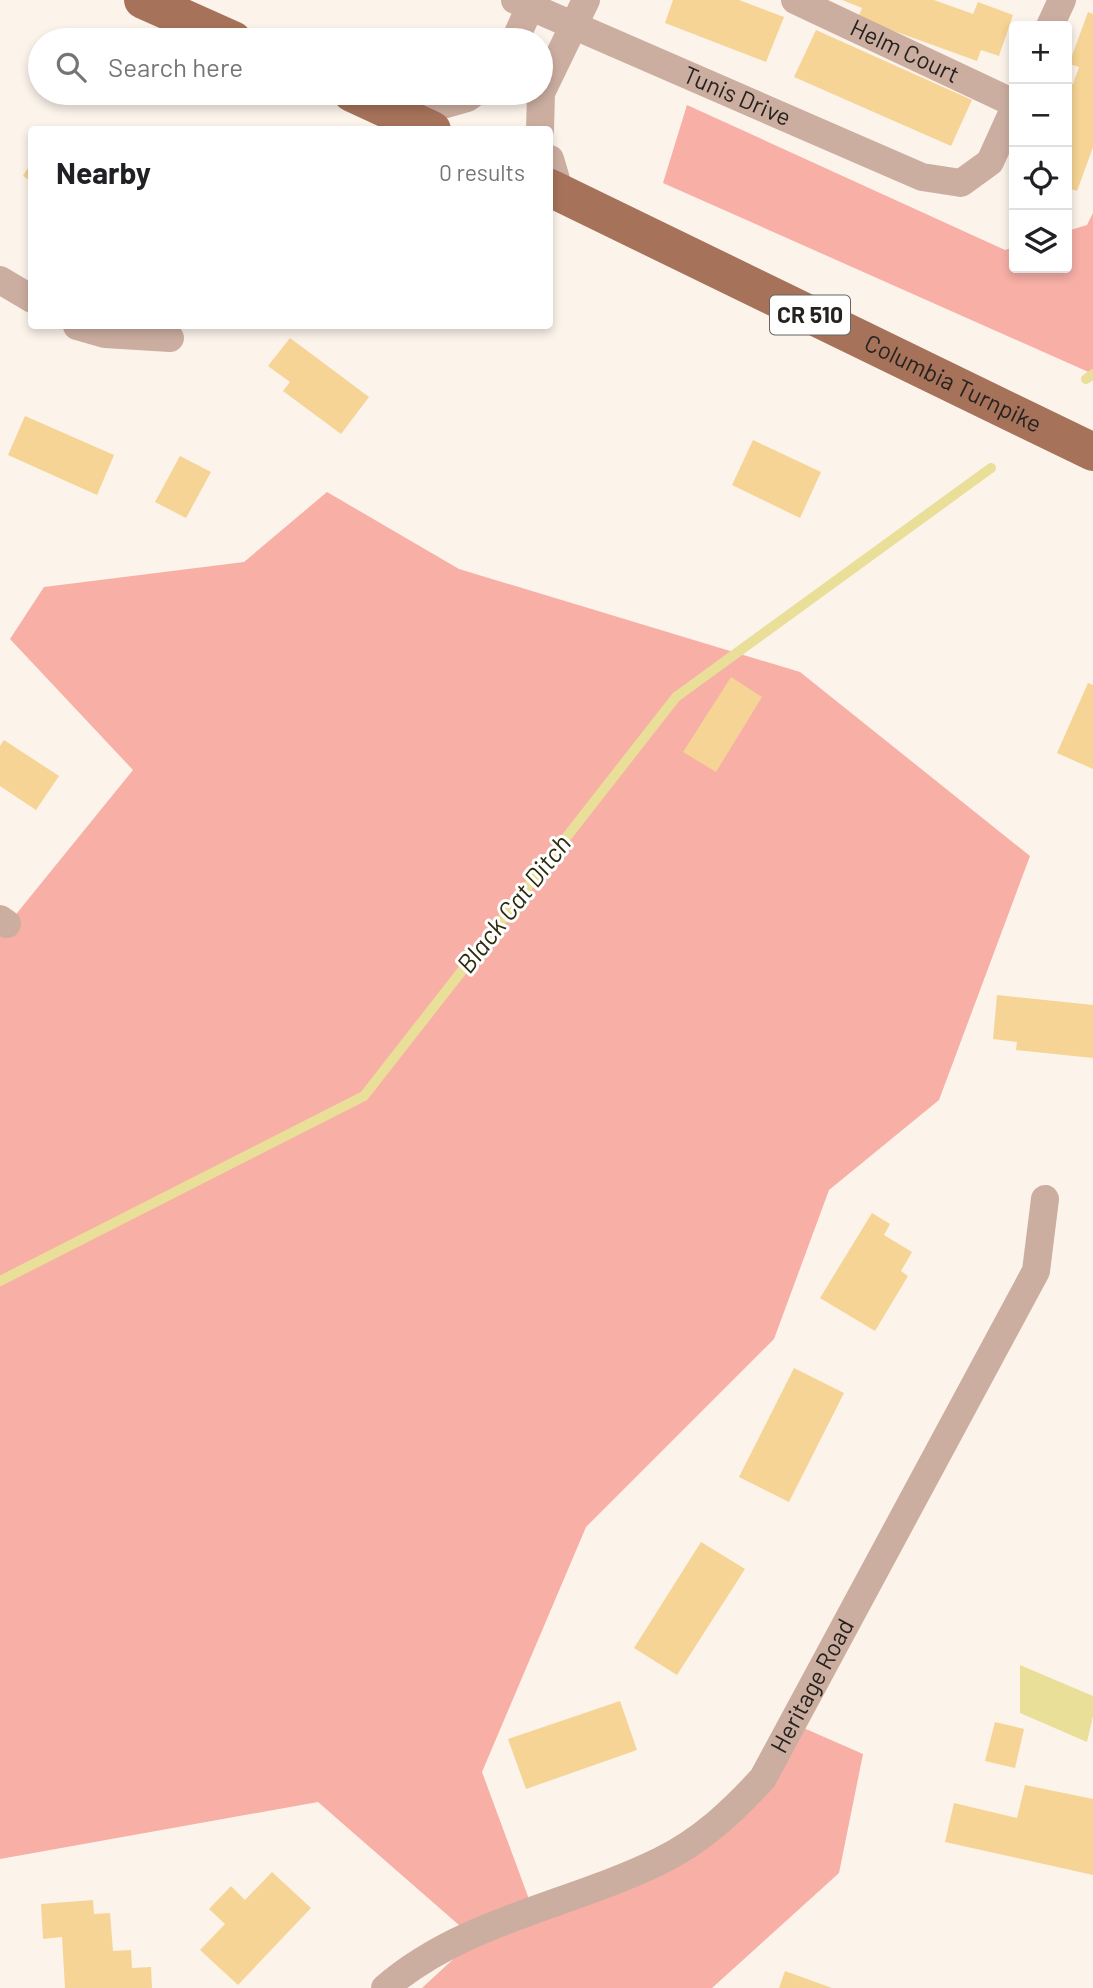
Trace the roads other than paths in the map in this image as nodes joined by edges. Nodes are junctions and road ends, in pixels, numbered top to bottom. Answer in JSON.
{"nodes":[{"id":1,"x":143,"y":0,"type":"edge"},
{"id":2,"x":586,"y":0,"type":"edge"},
{"id":3,"x":795,"y":0,"type":"edge"},
{"id":4,"x":1062,"y":0,"type":"edge"},
{"id":5,"x":526,"y":2,"type":"edge"},
{"id":6,"x":1052,"y":21,"type":"edge"},
{"id":7,"x":573,"y":27,"type":"junction"},
{"id":8,"x":206,"y":28,"type":"edge"},
{"id":9,"x":518,"y":28,"type":"edge"},
{"id":10,"x":553,"y":68,"type":"edge"},
{"id":11,"x":1009,"y":101,"type":"edge"},
{"id":12,"x":378,"y":105,"type":"edge"},
{"id":13,"x":453,"y":105,"type":"edge"},
{"id":14,"x":541,"y":105,"type":"edge"},
{"id":15,"x":1009,"y":120,"type":"edge"},
{"id":16,"x":418,"y":123,"type":"edge"},
{"id":17,"x":540,"y":126,"type":"edge"},
{"id":18,"x":553,"y":180,"type":"edge"},
{"id":19,"x":0,"y":280,"type":"edge"},
{"id":20,"x":28,"y":297,"type":"edge"},
{"id":21,"x":88,"y":329,"type":"edge"},
{"id":22,"x":170,"y":338,"type":"dead end"},
{"id":23,"x":1093,"y":452,"type":"edge"},
{"id":24,"x":1045,"y":1199,"type":"dead end"},
{"id":25,"x":384,"y":1988,"type":"edge"}],
"edges":[{"from":1,"to":8,"type":"main road"},
{"from":2,"to":7,"type":"street"},
{"from":3,"to":11,"type":"street","name":"Helm Court"},
{"from":4,"to":6,"type":"street"},
{"from":5,"to":7,"type":"street","name":"Tunis Drive"},
{"from":5,"to":9,"type":"street"},
{"from":7,"to":10,"type":"street"},
{"from":7,"to":15,"type":"street","name":"Tunis Drive"},
{"from":12,"to":16,"type":"main road"},
{"from":13,"to":16,"type":"street"},
{"from":14,"to":17,"type":"street"},
{"from":18,"to":23,"type":"main road","name":"Columbia Turnpike","number":"CR 510"},
{"from":19,"to":20,"type":"street"},
{"from":21,"to":22,"type":"street"},
{"from":24,"to":25,"type":"street","name":"Heritage Road"}]}
